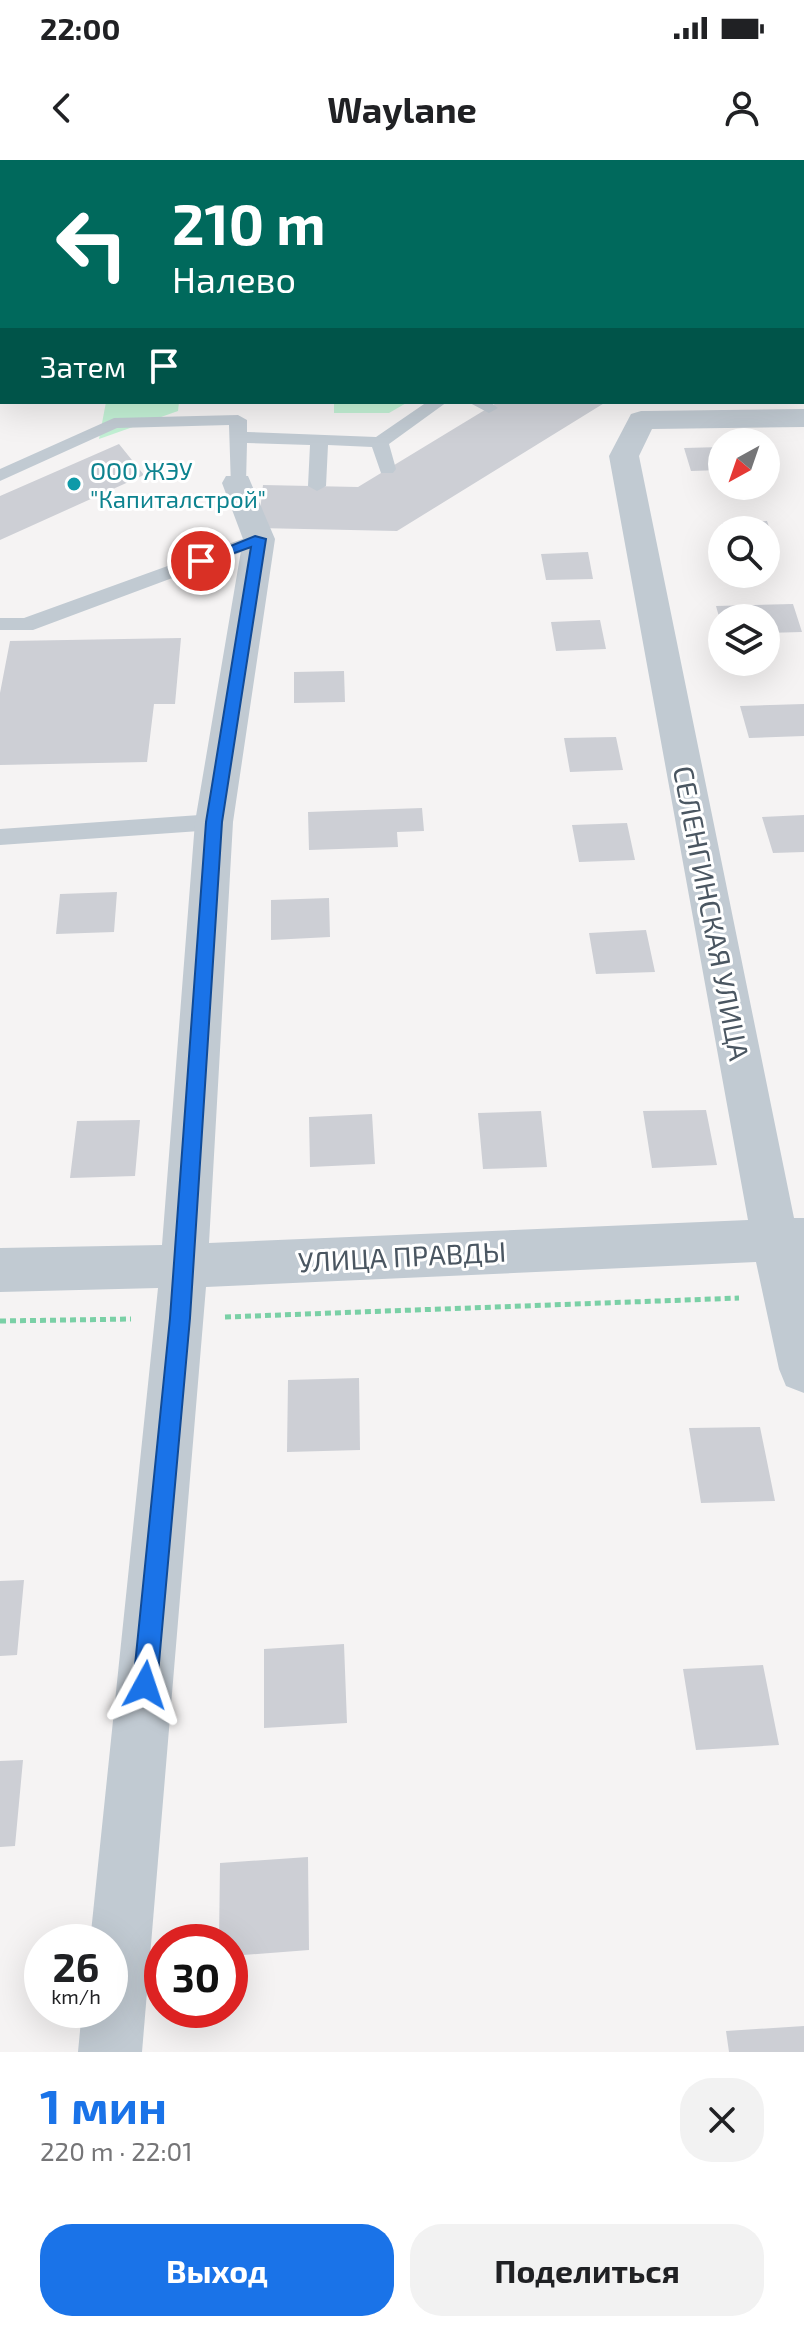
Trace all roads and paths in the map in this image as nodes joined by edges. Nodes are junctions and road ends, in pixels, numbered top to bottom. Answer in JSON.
{"nodes":[{"id":1,"x":435,"y":404,"type":"edge"},
{"id":2,"x":804,"y":418,"type":"edge"},
{"id":3,"x":238,"y":420,"type":"edge"},
{"id":4,"x":319,"y":440,"type":"junction"},
{"id":5,"x":380,"y":442,"type":"junction"},
{"id":6,"x":387,"y":469,"type":"dead end"},
{"id":7,"x":0,"y":476,"type":"edge"},
{"id":8,"x":237,"y":483,"type":"joint"},
{"id":9,"x":317,"y":486,"type":"dead end"},
{"id":10,"x":259,"y":539,"type":"junction"},
{"id":11,"x":0,"y":624,"type":"edge"},
{"id":12,"x":214,"y":822,"type":"junction"},
{"id":13,"x":0,"y":837,"type":"edge"},
{"id":14,"x":790,"y":1239,"type":"edge"},
{"id":15,"x":0,"y":1270,"type":"edge"},
{"id":16,"x":181,"y":1292,"type":"junction"},
{"id":17,"x":790,"y":1297,"type":"junction"},
{"id":18,"x":0,"y":1321,"type":"edge"},
{"id":19,"x":804,"y":1369,"type":"edge"},
{"id":20,"x":110,"y":2052,"type":"edge"}],
"edges":[{"from":1,"to":5,"type":"lane"},
{"from":2,"to":14,"type":"street","name":"СЕЛЕНГИНСКАЯ УЛИЦА"},
{"from":3,"to":4,"type":"lane"},
{"from":3,"to":7,"type":"lane"},
{"from":3,"to":8,"type":"lane"},
{"from":4,"to":5,"type":"lane"},
{"from":4,"to":9,"type":"lane"},
{"from":5,"to":6,"type":"lane"},
{"from":8,"to":10,"type":"street"},
{"from":10,"to":11,"type":"lane"},
{"from":10,"to":12,"type":"street"},
{"from":12,"to":13,"type":"lane"},
{"from":12,"to":16,"type":"street"},
{"from":14,"to":16,"type":"street","name":"УЛИЦА ПРАВДЫ"},
{"from":14,"to":17,"type":"street","name":"СЕЛЕНГИНСКАЯ УЛИЦА"},
{"from":15,"to":16,"type":"street","name":"УЛИЦА ПРАВДЫ"},
{"from":16,"to":17,"type":"path"},
{"from":16,"to":18,"type":"path"},
{"from":16,"to":20,"type":"street"},
{"from":17,"to":19,"type":"street","name":"СЕЛЕНГИНСКАЯ УЛИЦА"}]}
